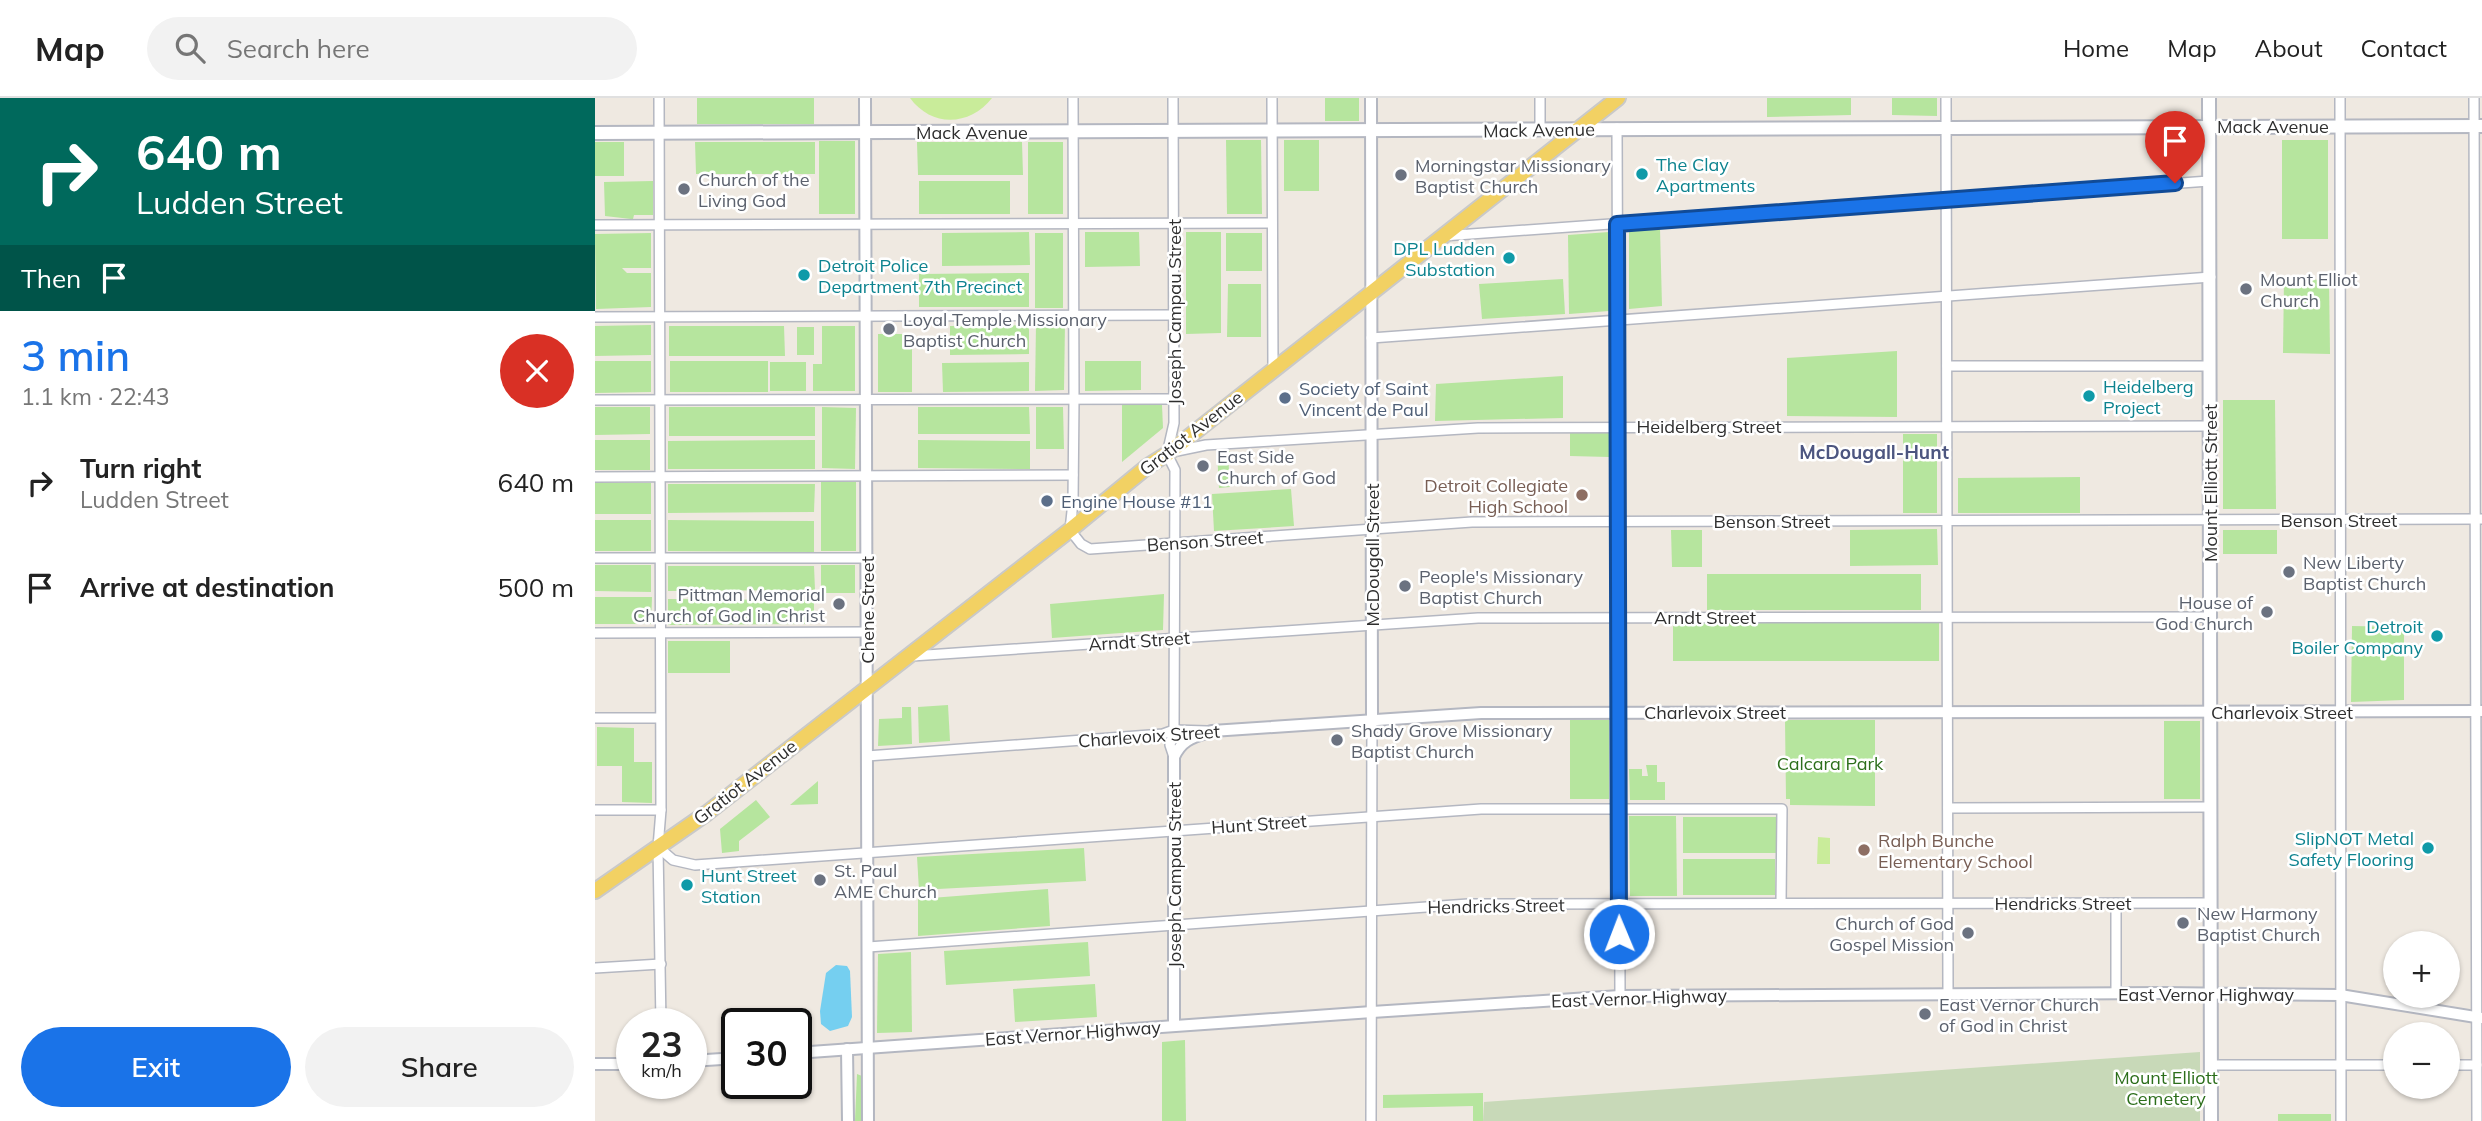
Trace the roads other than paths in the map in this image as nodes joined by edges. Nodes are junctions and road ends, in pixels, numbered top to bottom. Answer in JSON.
{"nodes":[{"id":1,"x":659,"y":98,"type":"edge"},
{"id":2,"x":865,"y":98,"type":"edge"},
{"id":3,"x":1073,"y":98,"type":"edge"},
{"id":4,"x":1173,"y":98,"type":"edge"},
{"id":5,"x":1272,"y":98,"type":"edge"},
{"id":6,"x":1371,"y":98,"type":"edge"},
{"id":7,"x":1540,"y":98,"type":"edge"},
{"id":8,"x":1618,"y":98,"type":"edge"},
{"id":9,"x":1946,"y":98,"type":"edge"},
{"id":10,"x":2209,"y":98,"type":"edge"},
{"id":11,"x":2340,"y":98,"type":"edge"},
{"id":12,"x":2474,"y":98,"type":"edge"},
{"id":13,"x":2478,"y":125,"type":"edge"},
{"id":14,"x":2340,"y":126,"type":"junction"},
{"id":15,"x":1946,"y":127,"type":"junction"},
{"id":16,"x":2209,"y":127,"type":"junction"},
{"id":17,"x":1617,"y":128,"type":"junction"},
{"id":18,"x":1540,"y":130,"type":"junction"},
{"id":19,"x":1577,"y":130,"type":"junction"},
{"id":20,"x":1073,"y":131,"type":"junction"},
{"id":21,"x":1173,"y":131,"type":"junction"},
{"id":22,"x":1272,"y":131,"type":"junction"},
{"id":23,"x":1371,"y":131,"type":"junction"},
{"id":24,"x":866,"y":132,"type":"junction"},
{"id":25,"x":595,"y":133,"type":"edge"},
{"id":26,"x":659,"y":133,"type":"junction"},
{"id":27,"x":2209,"y":181,"type":"junction"},
{"id":28,"x":1947,"y":200,"type":"junction"},
{"id":29,"x":1074,"y":223,"type":"junction"},
{"id":30,"x":1174,"y":223,"type":"junction"},
{"id":31,"x":1272,"y":223,"type":"junction"},
{"id":32,"x":866,"y":224,"type":"junction"},
{"id":33,"x":1617,"y":224,"type":"junction"},
{"id":34,"x":595,"y":225,"type":"edge"},
{"id":35,"x":659,"y":225,"type":"junction"},
{"id":36,"x":1442,"y":236,"type":"junction"},
{"id":37,"x":2211,"y":276,"type":"junction"},
{"id":38,"x":1373,"y":291,"type":"junction"},
{"id":39,"x":1947,"y":296,"type":"junction"},
{"id":40,"x":1174,"y":315,"type":"junction"},
{"id":41,"x":866,"y":316,"type":"junction"},
{"id":42,"x":1074,"y":316,"type":"junction"},
{"id":43,"x":595,"y":317,"type":"edge"},
{"id":44,"x":659,"y":317,"type":"junction"},
{"id":45,"x":1617,"y":320,"type":"junction"},
{"id":46,"x":1371,"y":338,"type":"junction"},
{"id":47,"x":1947,"y":366,"type":"junction"},
{"id":48,"x":2210,"y":366,"type":"junction"},
{"id":49,"x":1273,"y":369,"type":"junction"},
{"id":50,"x":1074,"y":399,"type":"junction"},
{"id":51,"x":1173,"y":399,"type":"junction"},
{"id":52,"x":595,"y":400,"type":"edge"},
{"id":53,"x":659,"y":400,"type":"junction"},
{"id":54,"x":866,"y":400,"type":"junction"},
{"id":55,"x":1947,"y":425,"type":"junction"},
{"id":56,"x":1618,"y":426,"type":"junction"},
{"id":57,"x":2210,"y":426,"type":"junction"},
{"id":58,"x":1372,"y":433,"type":"junction"},
{"id":59,"x":1167,"y":454,"type":"junction"},
{"id":60,"x":1073,"y":475,"type":"junction"},
{"id":61,"x":660,"y":476,"type":"junction"},
{"id":62,"x":866,"y":476,"type":"junction"},
{"id":63,"x":595,"y":477,"type":"edge"},
{"id":64,"x":2479,"y":519,"type":"edge"},
{"id":65,"x":2210,"y":520,"type":"junction"},
{"id":66,"x":2340,"y":520,"type":"junction"},
{"id":67,"x":1618,"y":521,"type":"junction"},
{"id":68,"x":1947,"y":521,"type":"junction"},
{"id":69,"x":1372,"y":529,"type":"junction"},
{"id":70,"x":1070,"y":530,"type":"junction"},
{"id":71,"x":1174,"y":543,"type":"junction"},
{"id":72,"x":595,"y":558,"type":"edge"},
{"id":73,"x":660,"y":558,"type":"junction"},
{"id":74,"x":866,"y":558,"type":"junction"},
{"id":75,"x":1618,"y":617,"type":"junction"},
{"id":76,"x":1947,"y":617,"type":"junction"},
{"id":77,"x":2210,"y":617,"type":"junction"},
{"id":78,"x":1372,"y":625,"type":"junction"},
{"id":79,"x":867,"y":632,"type":"junction"},
{"id":80,"x":595,"y":633,"type":"edge"},
{"id":81,"x":660,"y":633,"type":"junction"},
{"id":82,"x":1174,"y":639,"type":"junction"},
{"id":83,"x":907,"y":656,"type":"junction"},
{"id":84,"x":867,"y":687,"type":"junction"},
{"id":85,"x":2341,"y":711,"type":"junction"},
{"id":86,"x":2478,"y":711,"type":"edge"},
{"id":87,"x":1618,"y":712,"type":"junction"},
{"id":88,"x":1947,"y":712,"type":"junction"},
{"id":89,"x":2211,"y":712,"type":"junction"},
{"id":90,"x":595,"y":718,"type":"edge"},
{"id":91,"x":660,"y":718,"type":"junction"},
{"id":92,"x":1372,"y":720,"type":"junction"},
{"id":93,"x":1174,"y":730,"type":"junction"},
{"id":94,"x":1212,"y":731,"type":"junction"},
{"id":95,"x":867,"y":756,"type":"junction"},
{"id":96,"x":1174,"y":757,"type":"junction"},
{"id":97,"x":2211,"y":807,"type":"junction"},
{"id":98,"x":1618,"y":808,"type":"junction"},
{"id":99,"x":1948,"y":808,"type":"junction"},
{"id":100,"x":595,"y":810,"type":"edge"},
{"id":101,"x":661,"y":810,"type":"junction"},
{"id":102,"x":1373,"y":816,"type":"junction"},
{"id":103,"x":1174,"y":830,"type":"junction"},
{"id":104,"x":658,"y":847,"type":"junction"},
{"id":105,"x":868,"y":851,"type":"junction"},
{"id":106,"x":595,"y":891,"type":"edge"},
{"id":107,"x":1781,"y":903,"type":"junction"},
{"id":108,"x":1948,"y":903,"type":"junction"},
{"id":109,"x":2116,"y":903,"type":"junction"},
{"id":110,"x":2211,"y":903,"type":"junction"},
{"id":111,"x":1619,"y":904,"type":"junction"},
{"id":112,"x":1373,"y":911,"type":"junction"},
{"id":113,"x":1174,"y":926,"type":"junction"},
{"id":114,"x":868,"y":947,"type":"junction"},
{"id":115,"x":661,"y":964,"type":"junction"},
{"id":116,"x":595,"y":968,"type":"edge"},
{"id":117,"x":2116,"y":993,"type":"junction"},
{"id":118,"x":2211,"y":993,"type":"junction"},
{"id":119,"x":1948,"y":994,"type":"junction"},
{"id":120,"x":2340,"y":995,"type":"junction"},
{"id":121,"x":1620,"y":996,"type":"junction"},
{"id":122,"x":661,"y":1008,"type":"edge"},
{"id":123,"x":1372,"y":1012,"type":"junction"},
{"id":124,"x":2479,"y":1017,"type":"edge"},
{"id":125,"x":1174,"y":1026,"type":"junction"},
{"id":126,"x":868,"y":1048,"type":"junction"},
{"id":127,"x":847,"y":1049,"type":"junction"},
{"id":128,"x":812,"y":1052,"type":"edge"},
{"id":129,"x":595,"y":1064,"type":"edge"},
{"id":130,"x":616,"y":1064,"type":"edge"},
{"id":131,"x":2211,"y":1065,"type":"junction"},
{"id":132,"x":2341,"y":1065,"type":"junction"},
{"id":133,"x":2383,"y":1065,"type":"edge"},
{"id":134,"x":2460,"y":1065,"type":"edge"},
{"id":135,"x":2477,"y":1065,"type":"junction"},
{"id":136,"x":848,"y":1076,"type":"junction"},
{"id":137,"x":868,"y":1076,"type":"junction"},
{"id":138,"x":848,"y":1121,"type":"edge"},
{"id":139,"x":868,"y":1121,"type":"edge"},
{"id":140,"x":1371,"y":1121,"type":"edge"},
{"id":141,"x":2211,"y":1121,"type":"edge"},
{"id":142,"x":2341,"y":1121,"type":"edge"},
{"id":143,"x":2477,"y":1121,"type":"edge"}],
"edges":[{"from":1,"to":26,"type":"street"},
{"from":2,"to":24,"type":"street","name":"Chene Street"},
{"from":3,"to":20,"type":"street"},
{"from":4,"to":21,"type":"street","name":"Joseph Campau Street"},
{"from":5,"to":22,"type":"street"},
{"from":6,"to":23,"type":"street","name":"McDougall Street"},
{"from":7,"to":18,"type":"street"},
{"from":8,"to":19,"type":"main road","name":"Gratiot Avenue"},
{"from":9,"to":15,"type":"street"},
{"from":10,"to":16,"type":"main road","name":"Mount Elliott Street"},
{"from":11,"to":14,"type":"street"},
{"from":12,"to":13,"type":"street"},
{"from":13,"to":14,"type":"main road","name":"Mack Avenue"},
{"from":13,"to":64,"type":"street"},
{"from":14,"to":16,"type":"main road","name":"Mack Avenue"},
{"from":14,"to":66,"type":"street"},
{"from":15,"to":16,"type":"main road","name":"Mack Avenue"},
{"from":15,"to":17,"type":"main road","name":"Mack Avenue"},
{"from":15,"to":28,"type":"street"},
{"from":16,"to":27,"type":"main road","name":"Mount Elliott Street"},
{"from":17,"to":19,"type":"main road","name":"Mack Avenue"},
{"from":17,"to":33,"type":"street"},
{"from":18,"to":19,"type":"main road","name":"Mack Avenue"},
{"from":18,"to":23,"type":"main road","name":"Mack Avenue"},
{"from":19,"to":36,"type":"main road","name":"Gratiot Avenue"},
{"from":20,"to":21,"type":"main road","name":"Mack Avenue"},
{"from":20,"to":24,"type":"main road","name":"Mack Avenue"},
{"from":20,"to":29,"type":"street"},
{"from":21,"to":22,"type":"main road","name":"Mack Avenue"},
{"from":21,"to":30,"type":"street","name":"Joseph Campau Street"},
{"from":22,"to":23,"type":"main road","name":"Mack Avenue"},
{"from":22,"to":31,"type":"street"},
{"from":23,"to":38,"type":"street","name":"McDougall Street"},
{"from":24,"to":26,"type":"main road","name":"Mack Avenue"},
{"from":24,"to":32,"type":"street","name":"Chene Street"},
{"from":25,"to":26,"type":"main road","name":"Mack Avenue"},
{"from":26,"to":35,"type":"street"},
{"from":27,"to":28,"type":"street"},
{"from":27,"to":37,"type":"main road","name":"Mount Elliott Street"},
{"from":28,"to":33,"type":"street"},
{"from":28,"to":39,"type":"street"},
{"from":29,"to":30,"type":"street"},
{"from":29,"to":32,"type":"street"},
{"from":29,"to":42,"type":"street"},
{"from":30,"to":31,"type":"street"},
{"from":30,"to":40,"type":"street","name":"Joseph Campau Street"},
{"from":31,"to":49,"type":"street"},
{"from":32,"to":35,"type":"street"},
{"from":32,"to":41,"type":"street","name":"Chene Street"},
{"from":33,"to":36,"type":"street"},
{"from":33,"to":45,"type":"street"},
{"from":34,"to":35,"type":"street"},
{"from":35,"to":44,"type":"street"},
{"from":36,"to":38,"type":"main road","name":"Gratiot Avenue"},
{"from":37,"to":39,"type":"street"},
{"from":37,"to":48,"type":"main road","name":"Mount Elliott Street"},
{"from":38,"to":46,"type":"street","name":"McDougall Street"},
{"from":38,"to":49,"type":"main road","name":"Gratiot Avenue"},
{"from":39,"to":45,"type":"street"},
{"from":39,"to":47,"type":"street"},
{"from":40,"to":42,"type":"street"},
{"from":40,"to":51,"type":"street","name":"Joseph Campau Street"},
{"from":41,"to":42,"type":"street"},
{"from":41,"to":44,"type":"street"},
{"from":41,"to":54,"type":"street","name":"Chene Street"},
{"from":42,"to":50,"type":"street"},
{"from":43,"to":44,"type":"street"},
{"from":44,"to":53,"type":"street"},
{"from":45,"to":46,"type":"street"},
{"from":45,"to":56,"type":"street"},
{"from":46,"to":58,"type":"street","name":"McDougall Street"},
{"from":47,"to":48,"type":"street"},
{"from":47,"to":55,"type":"street"},
{"from":48,"to":57,"type":"main road","name":"Mount Elliott Street"},
{"from":49,"to":59,"type":"main road","name":"Gratiot Avenue"},
{"from":50,"to":51,"type":"street"},
{"from":50,"to":54,"type":"street"},
{"from":50,"to":60,"type":"street"},
{"from":51,"to":59,"type":"street","name":"Joseph Campau Street"},
{"from":52,"to":53,"type":"street"},
{"from":53,"to":54,"type":"street"},
{"from":53,"to":61,"type":"street"},
{"from":54,"to":62,"type":"street","name":"Chene Street"},
{"from":55,"to":56,"type":"street","name":"Heidelberg Street"},
{"from":55,"to":57,"type":"street","name":"Heidelberg Street"},
{"from":55,"to":68,"type":"street"},
{"from":56,"to":58,"type":"street","name":"Heidelberg Street"},
{"from":56,"to":67,"type":"street"},
{"from":57,"to":65,"type":"main road","name":"Mount Elliott Street"},
{"from":58,"to":59,"type":"street","name":"Heidelberg Street"},
{"from":58,"to":69,"type":"street","name":"McDougall Street"},
{"from":59,"to":70,"type":"main road","name":"Gratiot Avenue"},
{"from":59,"to":71,"type":"street","name":"Joseph Campau Street"},
{"from":60,"to":62,"type":"street"},
{"from":60,"to":70,"type":"street"},
{"from":61,"to":62,"type":"street"},
{"from":61,"to":63,"type":"street"},
{"from":61,"to":73,"type":"street"},
{"from":62,"to":74,"type":"street","name":"Chene Street"},
{"from":64,"to":66,"type":"street","name":"Benson Street"},
{"from":64,"to":86,"type":"street"},
{"from":65,"to":66,"type":"street","name":"Benson Street"},
{"from":65,"to":68,"type":"street","name":"Benson Street"},
{"from":65,"to":77,"type":"main road","name":"Mount Elliott Street"},
{"from":66,"to":85,"type":"street"},
{"from":67,"to":68,"type":"street","name":"Benson Street"},
{"from":67,"to":69,"type":"street","name":"Benson Street"},
{"from":67,"to":75,"type":"street"},
{"from":68,"to":76,"type":"street"},
{"from":69,"to":71,"type":"street","name":"Benson Street"},
{"from":69,"to":78,"type":"street","name":"McDougall Street"},
{"from":70,"to":71,"type":"street","name":"Benson Street"},
{"from":70,"to":83,"type":"main road","name":"Gratiot Avenue"},
{"from":71,"to":82,"type":"street","name":"Joseph Campau Street"},
{"from":72,"to":73,"type":"street"},
{"from":73,"to":74,"type":"street"},
{"from":73,"to":81,"type":"street"},
{"from":74,"to":79,"type":"street","name":"Chene Street"},
{"from":75,"to":76,"type":"street","name":"Arndt Street"},
{"from":75,"to":78,"type":"street","name":"Arndt Street"},
{"from":75,"to":87,"type":"street"},
{"from":76,"to":77,"type":"street","name":"Arndt Street"},
{"from":76,"to":88,"type":"street"},
{"from":77,"to":89,"type":"main road","name":"Mount Elliott Street"},
{"from":78,"to":82,"type":"street","name":"Arndt Street"},
{"from":78,"to":92,"type":"street","name":"McDougall Street"},
{"from":79,"to":81,"type":"street"},
{"from":79,"to":84,"type":"street","name":"Chene Street"},
{"from":80,"to":81,"type":"street"},
{"from":81,"to":91,"type":"street"},
{"from":82,"to":83,"type":"street","name":"Arndt Street"},
{"from":82,"to":93,"type":"street","name":"Joseph Campau Street"},
{"from":83,"to":84,"type":"main road","name":"Gratiot Avenue"},
{"from":84,"to":95,"type":"street","name":"Chene Street"},
{"from":84,"to":104,"type":"main road","name":"Gratiot Avenue"},
{"from":85,"to":86,"type":"street","name":"Charlevoix Street"},
{"from":85,"to":89,"type":"street","name":"Charlevoix Street"},
{"from":85,"to":120,"type":"street"},
{"from":86,"to":124,"type":"street"},
{"from":87,"to":88,"type":"street","name":"Charlevoix Street"},
{"from":87,"to":92,"type":"street","name":"Charlevoix Street"},
{"from":87,"to":98,"type":"street"},
{"from":88,"to":89,"type":"street","name":"Charlevoix Street"},
{"from":88,"to":99,"type":"street"},
{"from":89,"to":97,"type":"main road","name":"Mount Elliott Street"},
{"from":90,"to":91,"type":"street"},
{"from":91,"to":101,"type":"street"},
{"from":92,"to":94,"type":"street","name":"Charlevoix Street"},
{"from":92,"to":102,"type":"street","name":"McDougall Street"},
{"from":93,"to":94,"type":"street","name":"Charlevoix Street"},
{"from":93,"to":95,"type":"street","name":"Charlevoix Street"},
{"from":93,"to":96,"type":"street","name":"Joseph Campau Street"},
{"from":94,"to":96,"type":"street"},
{"from":95,"to":105,"type":"street","name":"Chene Street"},
{"from":96,"to":103,"type":"street","name":"Joseph Campau Street"},
{"from":97,"to":99,"type":"street"},
{"from":97,"to":110,"type":"main road","name":"Mount Elliott Street"},
{"from":98,"to":102,"type":"street","name":"Hunt Street"},
{"from":98,"to":107,"type":"street","name":"Hunt Street"},
{"from":98,"to":111,"type":"street"},
{"from":99,"to":108,"type":"street"},
{"from":100,"to":101,"type":"street"},
{"from":101,"to":104,"type":"street"},
{"from":102,"to":103,"type":"street","name":"Hunt Street"},
{"from":102,"to":112,"type":"street","name":"McDougall Street"},
{"from":103,"to":105,"type":"street","name":"Hunt Street"},
{"from":103,"to":113,"type":"street","name":"Joseph Campau Street"},
{"from":104,"to":105,"type":"street","name":"Hunt Street"},
{"from":104,"to":106,"type":"main road","name":"Gratiot Avenue"},
{"from":104,"to":115,"type":"street"},
{"from":105,"to":114,"type":"street","name":"Chene Street"},
{"from":107,"to":108,"type":"street","name":"Hendricks Street"},
{"from":107,"to":111,"type":"street","name":"Hendricks Street"},
{"from":108,"to":109,"type":"street","name":"Hendricks Street"},
{"from":108,"to":119,"type":"street"},
{"from":109,"to":110,"type":"street","name":"Hendricks Street"},
{"from":109,"to":117,"type":"street"},
{"from":110,"to":118,"type":"main road","name":"Mount Elliott Street"},
{"from":111,"to":112,"type":"street","name":"Hendricks Street"},
{"from":111,"to":121,"type":"street"},
{"from":112,"to":113,"type":"street","name":"Hendricks Street"},
{"from":112,"to":123,"type":"street","name":"McDougall Street"},
{"from":113,"to":114,"type":"street","name":"Hendricks Street"},
{"from":113,"to":125,"type":"street","name":"Joseph Campau Street"},
{"from":114,"to":126,"type":"street","name":"Chene Street"},
{"from":115,"to":116,"type":"street"},
{"from":115,"to":122,"type":"street"},
{"from":117,"to":118,"type":"street","name":"East Vernor Highway"},
{"from":117,"to":119,"type":"street","name":"East Vernor Highway"},
{"from":118,"to":120,"type":"street","name":"East Vernor Highway"},
{"from":118,"to":131,"type":"main road","name":"Mount Elliott Street"},
{"from":119,"to":121,"type":"street","name":"East Vernor Highway"},
{"from":120,"to":124,"type":"street","name":"East Vernor Highway"},
{"from":120,"to":132,"type":"street"},
{"from":121,"to":123,"type":"street","name":"East Vernor Highway"},
{"from":123,"to":125,"type":"street","name":"East Vernor Highway"},
{"from":123,"to":140,"type":"street","name":"McDougall Street"},
{"from":124,"to":135,"type":"street"},
{"from":125,"to":126,"type":"street","name":"East Vernor Highway"},
{"from":126,"to":127,"type":"street","name":"East Vernor Highway"},
{"from":126,"to":137,"type":"street","name":"Chene Street"},
{"from":127,"to":128,"type":"street","name":"East Vernor Highway"},
{"from":127,"to":136,"type":"street"},
{"from":129,"to":130,"type":"street"},
{"from":131,"to":132,"type":"street"},
{"from":131,"to":141,"type":"main road","name":"Mount Elliott Street"},
{"from":132,"to":133,"type":"street"},
{"from":132,"to":142,"type":"street"},
{"from":134,"to":135,"type":"street"},
{"from":135,"to":143,"type":"street"},
{"from":136,"to":137,"type":"street"},
{"from":136,"to":138,"type":"street"},
{"from":137,"to":139,"type":"street","name":"Chene Street"}]}
